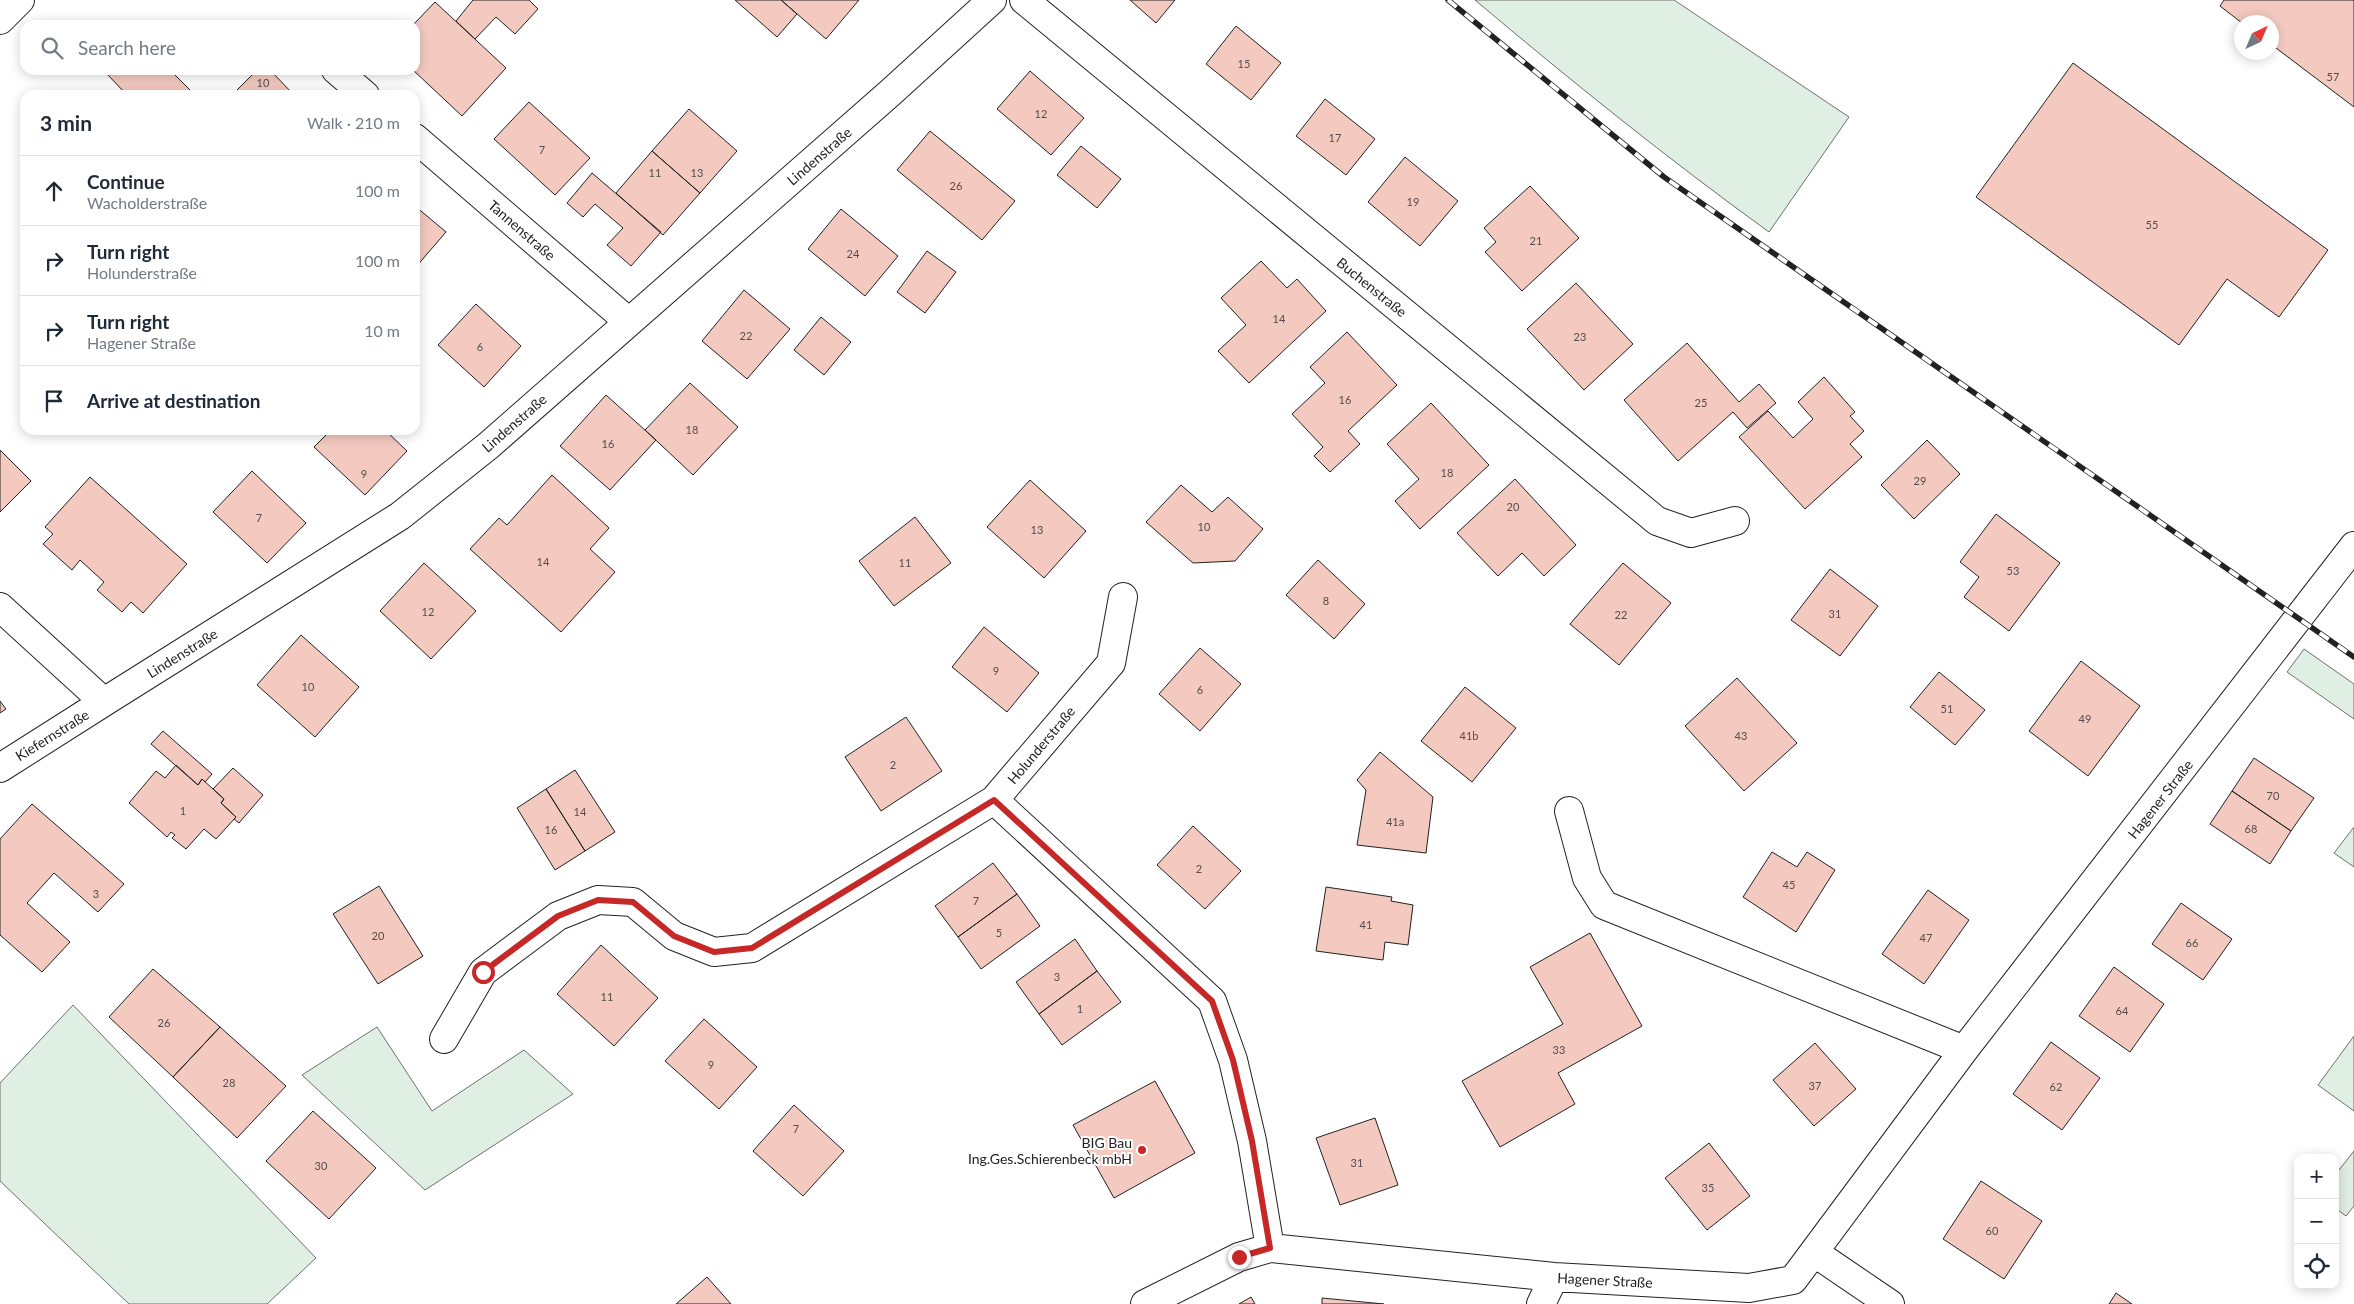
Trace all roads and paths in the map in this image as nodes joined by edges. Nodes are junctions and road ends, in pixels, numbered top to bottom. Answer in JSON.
{"nodes":[{"id":1,"x":20,"y":0,"type":"edge"},
{"id":2,"x":992,"y":0,"type":"edge"},
{"id":3,"x":1024,"y":0,"type":"edge"},
{"id":4,"x":0,"y":20,"type":"edge"},
{"id":5,"x":342,"y":75,"type":"edge"},
{"id":6,"x":359,"y":90,"type":"edge"},
{"id":7,"x":420,"y":142,"type":"edge"},
{"id":8,"x":629,"y":322,"type":"junction"},
{"id":9,"x":1735,"y":521,"type":"dead end"},
{"id":10,"x":2354,"y":546,"type":"edge"},
{"id":11,"x":1123,"y":597,"type":"dead end"},
{"id":12,"x":0,"y":607,"type":"edge"},
{"id":13,"x":104,"y":702,"type":"junction"},
{"id":14,"x":0,"y":768,"type":"edge"},
{"id":15,"x":994,"y":800,"type":"junction"},
{"id":16,"x":1569,"y":811,"type":"dead end"},
{"id":17,"x":444,"y":1039,"type":"dead end"},
{"id":18,"x":1964,"y":1050,"type":"junction"},
{"id":19,"x":1270,"y":1248,"type":"junction"},
{"id":20,"x":1815,"y":1252,"type":"junction"},
{"id":21,"x":1554,"y":1277,"type":"junction"},
{"id":22,"x":1145,"y":1304,"type":"edge"},
{"id":23,"x":1541,"y":1304,"type":"edge"},
{"id":24,"x":1890,"y":1304,"type":"edge"}],
"edges":[{"from":1,"to":4,"type":"street"},
{"from":2,"to":8,"type":"street","name":"Lindenstraße"},
{"from":3,"to":9,"type":"street","name":"Buchenstraße"},
{"from":5,"to":6,"type":"street"},
{"from":7,"to":8,"type":"street","name":"Tannenstraße"},
{"from":8,"to":13,"type":"street","name":"Lindenstraße"},
{"from":10,"to":18,"type":"street","name":"Hagener Straße"},
{"from":11,"to":15,"type":"street","name":"Holunderstraße"},
{"from":12,"to":13,"type":"street"},
{"from":13,"to":14,"type":"street","name":"Kiefernstraße"},
{"from":15,"to":17,"type":"street","name":"Holunderstraße"},
{"from":15,"to":19,"type":"street"},
{"from":16,"to":18,"type":"street"},
{"from":18,"to":20,"type":"street","name":"Hagener Straße"},
{"from":19,"to":21,"type":"street","name":"Hagener Straße"},
{"from":19,"to":22,"type":"street","name":"Hagener Straße"},
{"from":20,"to":21,"type":"street","name":"Hagener Straße"},
{"from":20,"to":24,"type":"street"},
{"from":21,"to":23,"type":"street"}]}
